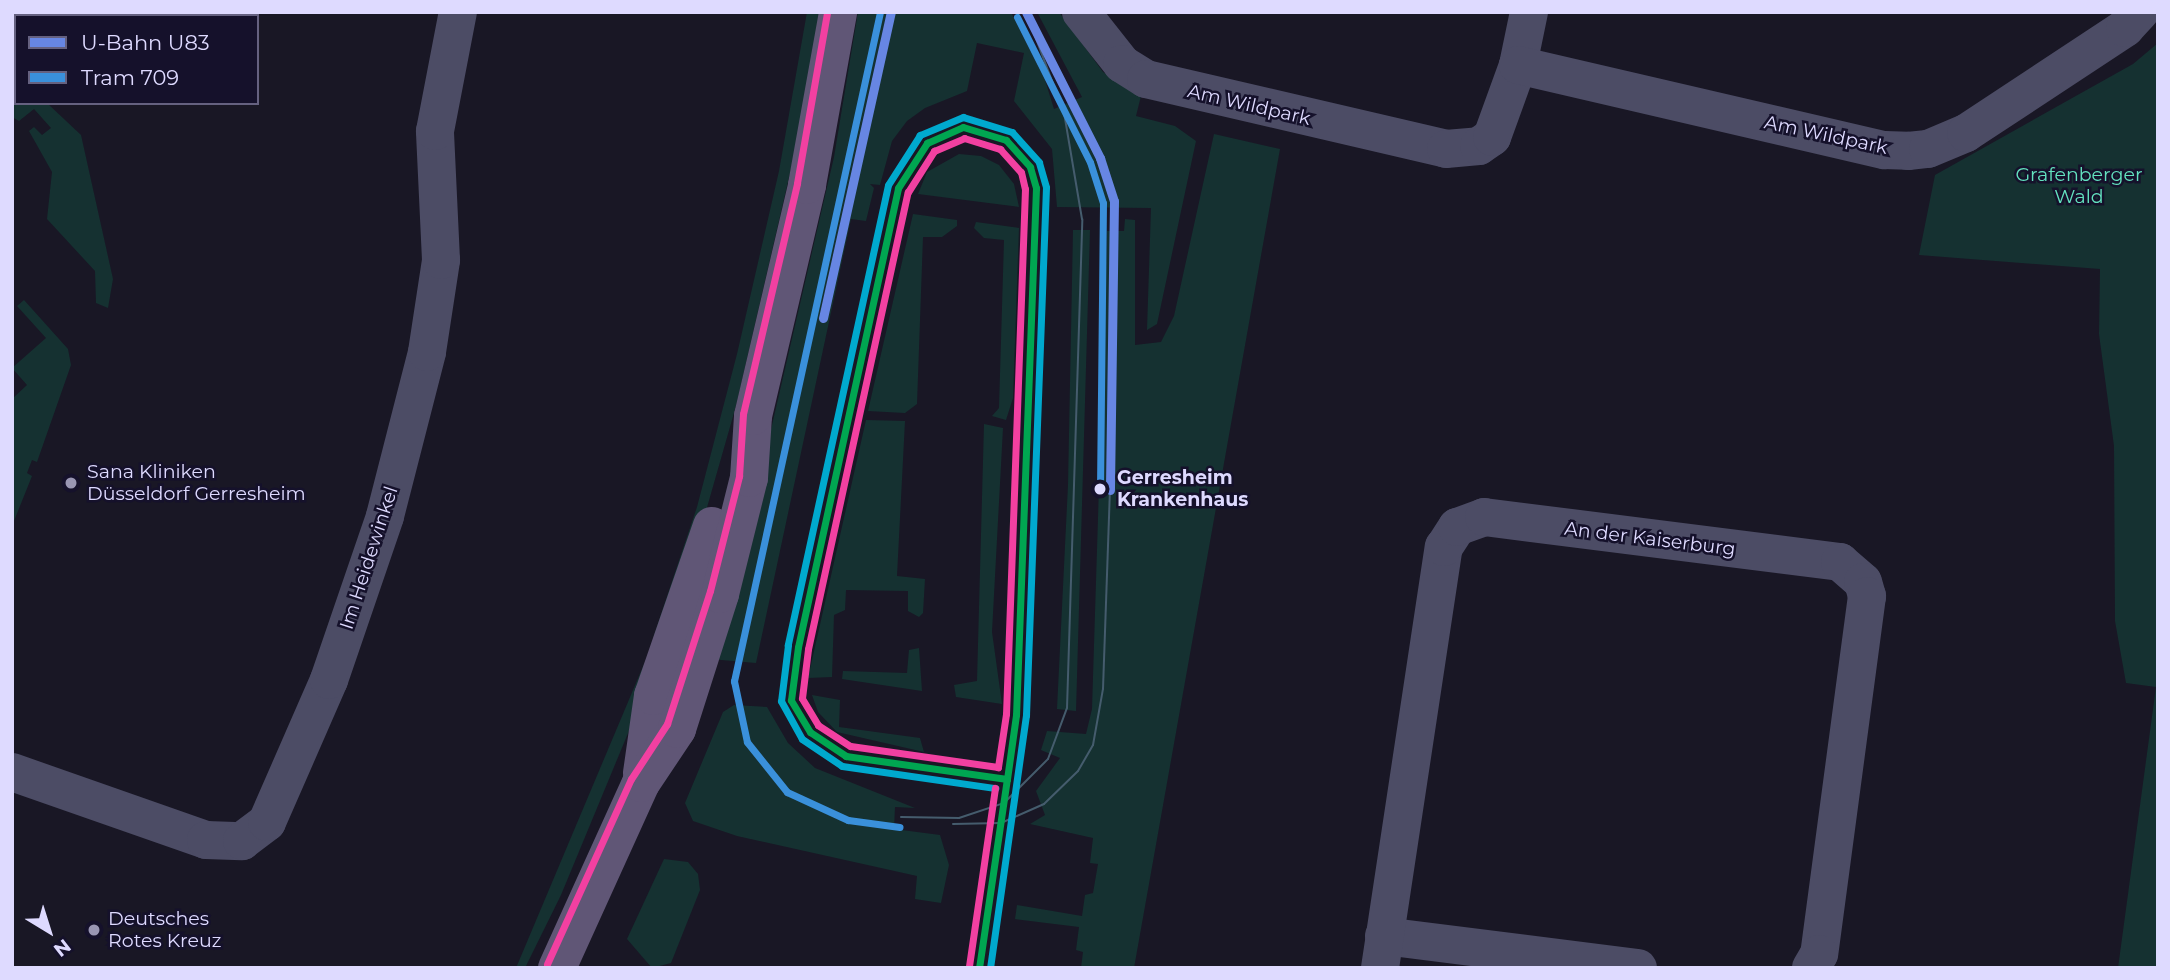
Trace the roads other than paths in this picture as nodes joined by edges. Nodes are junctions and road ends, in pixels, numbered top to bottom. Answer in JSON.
{"nodes":[{"id":1,"x":458,"y":12,"type":"edge"},
{"id":2,"x":838,"y":12,"type":"edge"},
{"id":3,"x":1081,"y":12,"type":"edge"},
{"id":4,"x":1529,"y":12,"type":"edge"},
{"id":5,"x":2140,"y":12,"type":"edge"},
{"id":6,"x":1518,"y":65,"type":"junction"},
{"id":7,"x":12,"y":772,"type":"edge"},
{"id":8,"x":1382,"y":952,"type":"edge"},
{"id":9,"x":557,"y":968,"type":"edge"},
{"id":10,"x":1638,"y":968,"type":"edge"},
{"id":11,"x":1811,"y":968,"type":"edge"}],
"edges":[{"from":1,"to":7,"type":"street","name":"Im Heidewinkel"},
{"from":2,"to":9,"type":"main road"},
{"from":3,"to":6,"type":"street","name":"Am Wildpark"},
{"from":4,"to":6,"type":"street","name":"Am Wildpark"},
{"from":5,"to":6,"type":"street","name":"Am Wildpark"},
{"from":8,"to":10,"type":"street","name":"An der Kaiserburg"},
{"from":8,"to":11,"type":"street","name":"An der Kaiserburg"}]}
